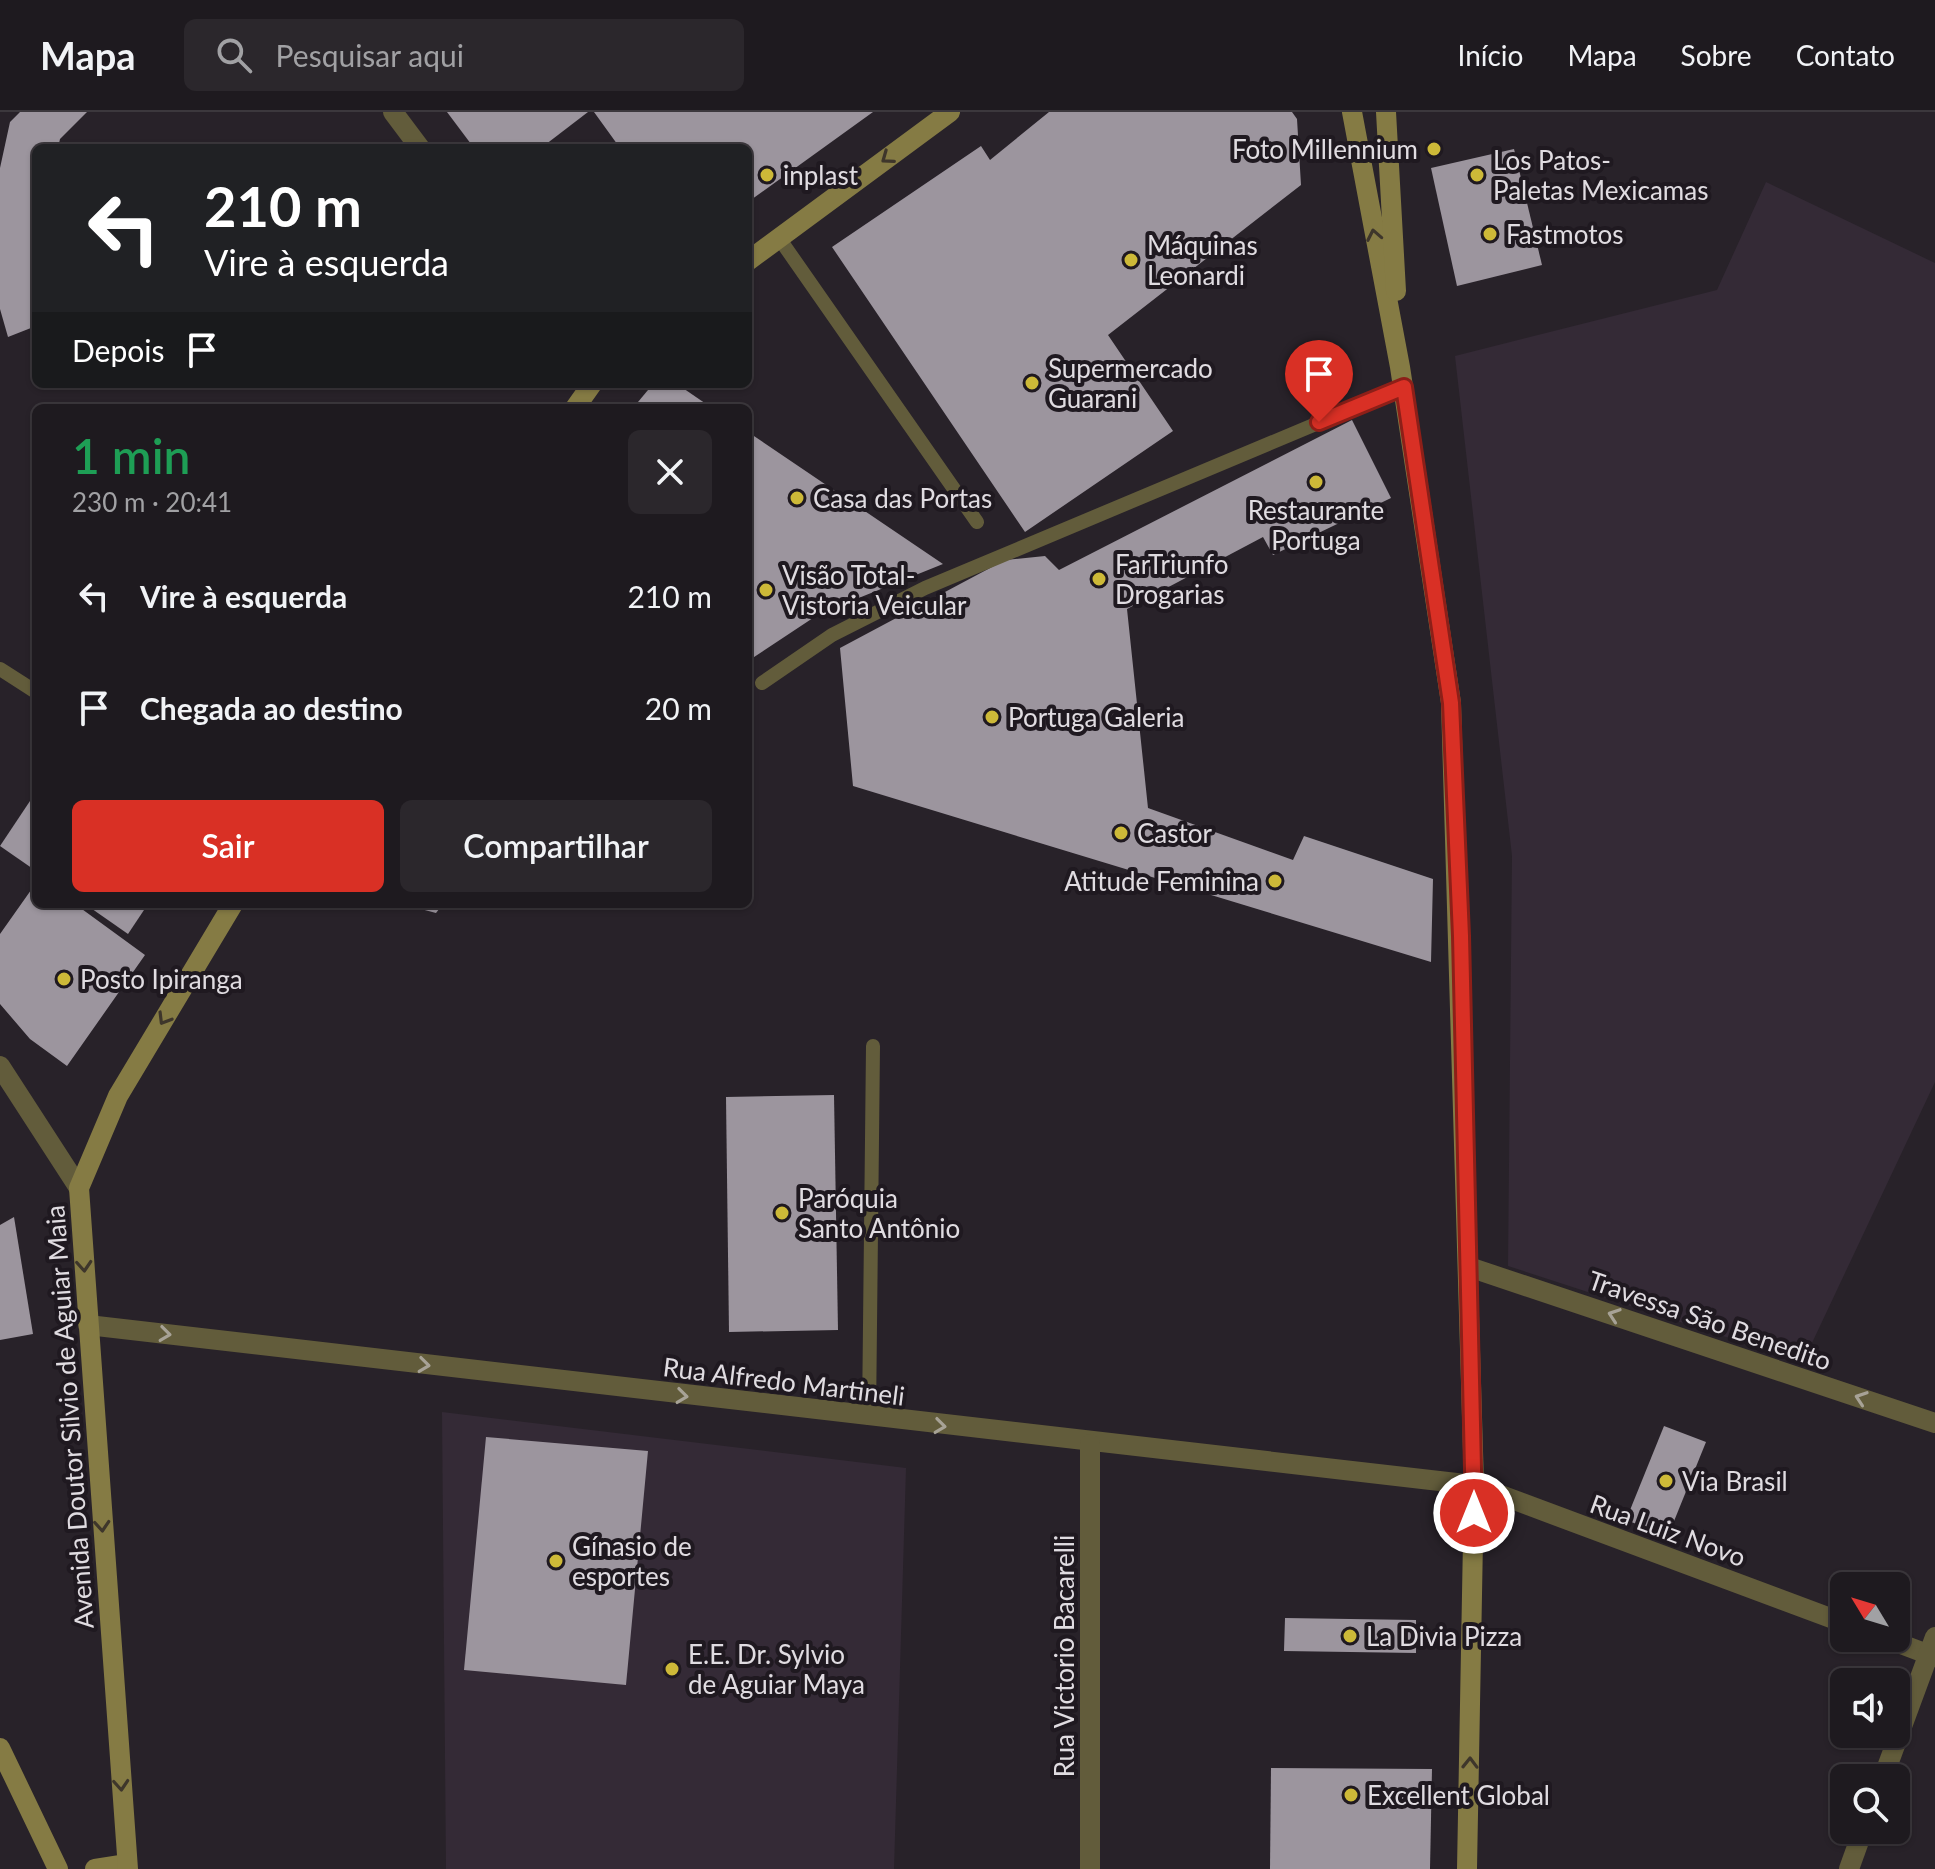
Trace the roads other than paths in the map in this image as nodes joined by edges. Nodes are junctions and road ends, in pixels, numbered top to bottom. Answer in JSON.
{"nodes":[{"id":1,"x":393,"y":112,"type":"edge"},
{"id":2,"x":950,"y":112,"type":"edge"},
{"id":3,"x":1352,"y":112,"type":"edge"},
{"id":4,"x":1386,"y":112,"type":"edge"},
{"id":5,"x":417,"y":144,"type":"edge"},
{"id":6,"x":779,"y":238,"type":"junction"},
{"id":7,"x":752,"y":258,"type":"edge"},
{"id":8,"x":1402,"y":377,"type":"junction"},
{"id":9,"x":977,"y":522,"type":"dead end"},
{"id":10,"x":0,"y":669,"type":"edge"},
{"id":11,"x":762,"y":683,"type":"dead end"},
{"id":12,"x":32,"y":689,"type":"edge"},
{"id":13,"x":231,"y":908,"type":"edge"},
{"id":14,"x":873,"y":1046,"type":"dead end"},
{"id":15,"x":0,"y":1066,"type":"edge"},
{"id":16,"x":79,"y":1188,"type":"junction"},
{"id":17,"x":1469,"y":1267,"type":"junction"},
{"id":18,"x":88,"y":1325,"type":"junction"},
{"id":19,"x":869,"y":1418,"type":"junction"},
{"id":20,"x":1935,"y":1423,"type":"edge"},
{"id":21,"x":1090,"y":1444,"type":"junction"},
{"id":22,"x":1474,"y":1485,"type":"junction"},
{"id":23,"x":1830,"y":1618,"type":"edge"},
{"id":24,"x":1910,"y":1644,"type":"edge"},
{"id":25,"x":1933,"y":1649,"type":"edge"},
{"id":26,"x":0,"y":1748,"type":"edge"},
{"id":27,"x":1888,"y":1764,"type":"edge"},
{"id":28,"x":1858,"y":1844,"type":"edge"},
{"id":29,"x":127,"y":1866,"type":"edge"},
{"id":30,"x":58,"y":1869,"type":"edge"},
{"id":31,"x":95,"y":1869,"type":"edge"},
{"id":32,"x":1090,"y":1869,"type":"edge"},
{"id":33,"x":1467,"y":1869,"type":"edge"},
{"id":34,"x":1849,"y":1869,"type":"edge"}],
"edges":[{"from":1,"to":5,"type":"street"},
{"from":2,"to":6,"type":"main road","one_way":true},
{"from":8,"to":3,"type":"main road","one_way":true},
{"from":4,"to":8,"type":"main road"},
{"from":6,"to":7,"type":"main road"},
{"from":6,"to":9,"type":"lane"},
{"from":8,"to":11,"type":"lane"},
{"from":8,"to":17,"type":"main road"},
{"from":10,"to":12,"type":"lane"},
{"from":13,"to":16,"type":"main road","name":"Avenida Doutor Silvio de Aguiar Maia","one_way":true},
{"from":14,"to":19,"type":"lane"},
{"from":15,"to":16,"type":"street"},
{"from":16,"to":18,"type":"main road","name":"Avenida Doutor Silvio de Aguiar Maia","one_way":true},
{"from":20,"to":17,"type":"street","name":"Travessa São Benedito","one_way":true},
{"from":17,"to":22,"type":"main road"},
{"from":18,"to":19,"type":"street","name":"Rua Alfredo Martineli","one_way":true},
{"from":18,"to":29,"type":"main road","name":"Avenida Doutor Silvio de Aguiar Maia","one_way":true},
{"from":19,"to":21,"type":"street","name":"Rua Alfredo Martineli","one_way":true},
{"from":21,"to":22,"type":"street","name":"Rua Alfredo Martineli"},
{"from":21,"to":32,"type":"street","name":"Rua Victorio Bacarelli"},
{"from":22,"to":23,"type":"street","name":"Rua Luiz Novo"},
{"from":33,"to":22,"type":"main road","one_way":true},
{"from":24,"to":25,"type":"street"},
{"from":25,"to":27,"type":"street"},
{"from":26,"to":30,"type":"main road"},
{"from":28,"to":34,"type":"street"},
{"from":29,"to":31,"type":"main road"}]}
